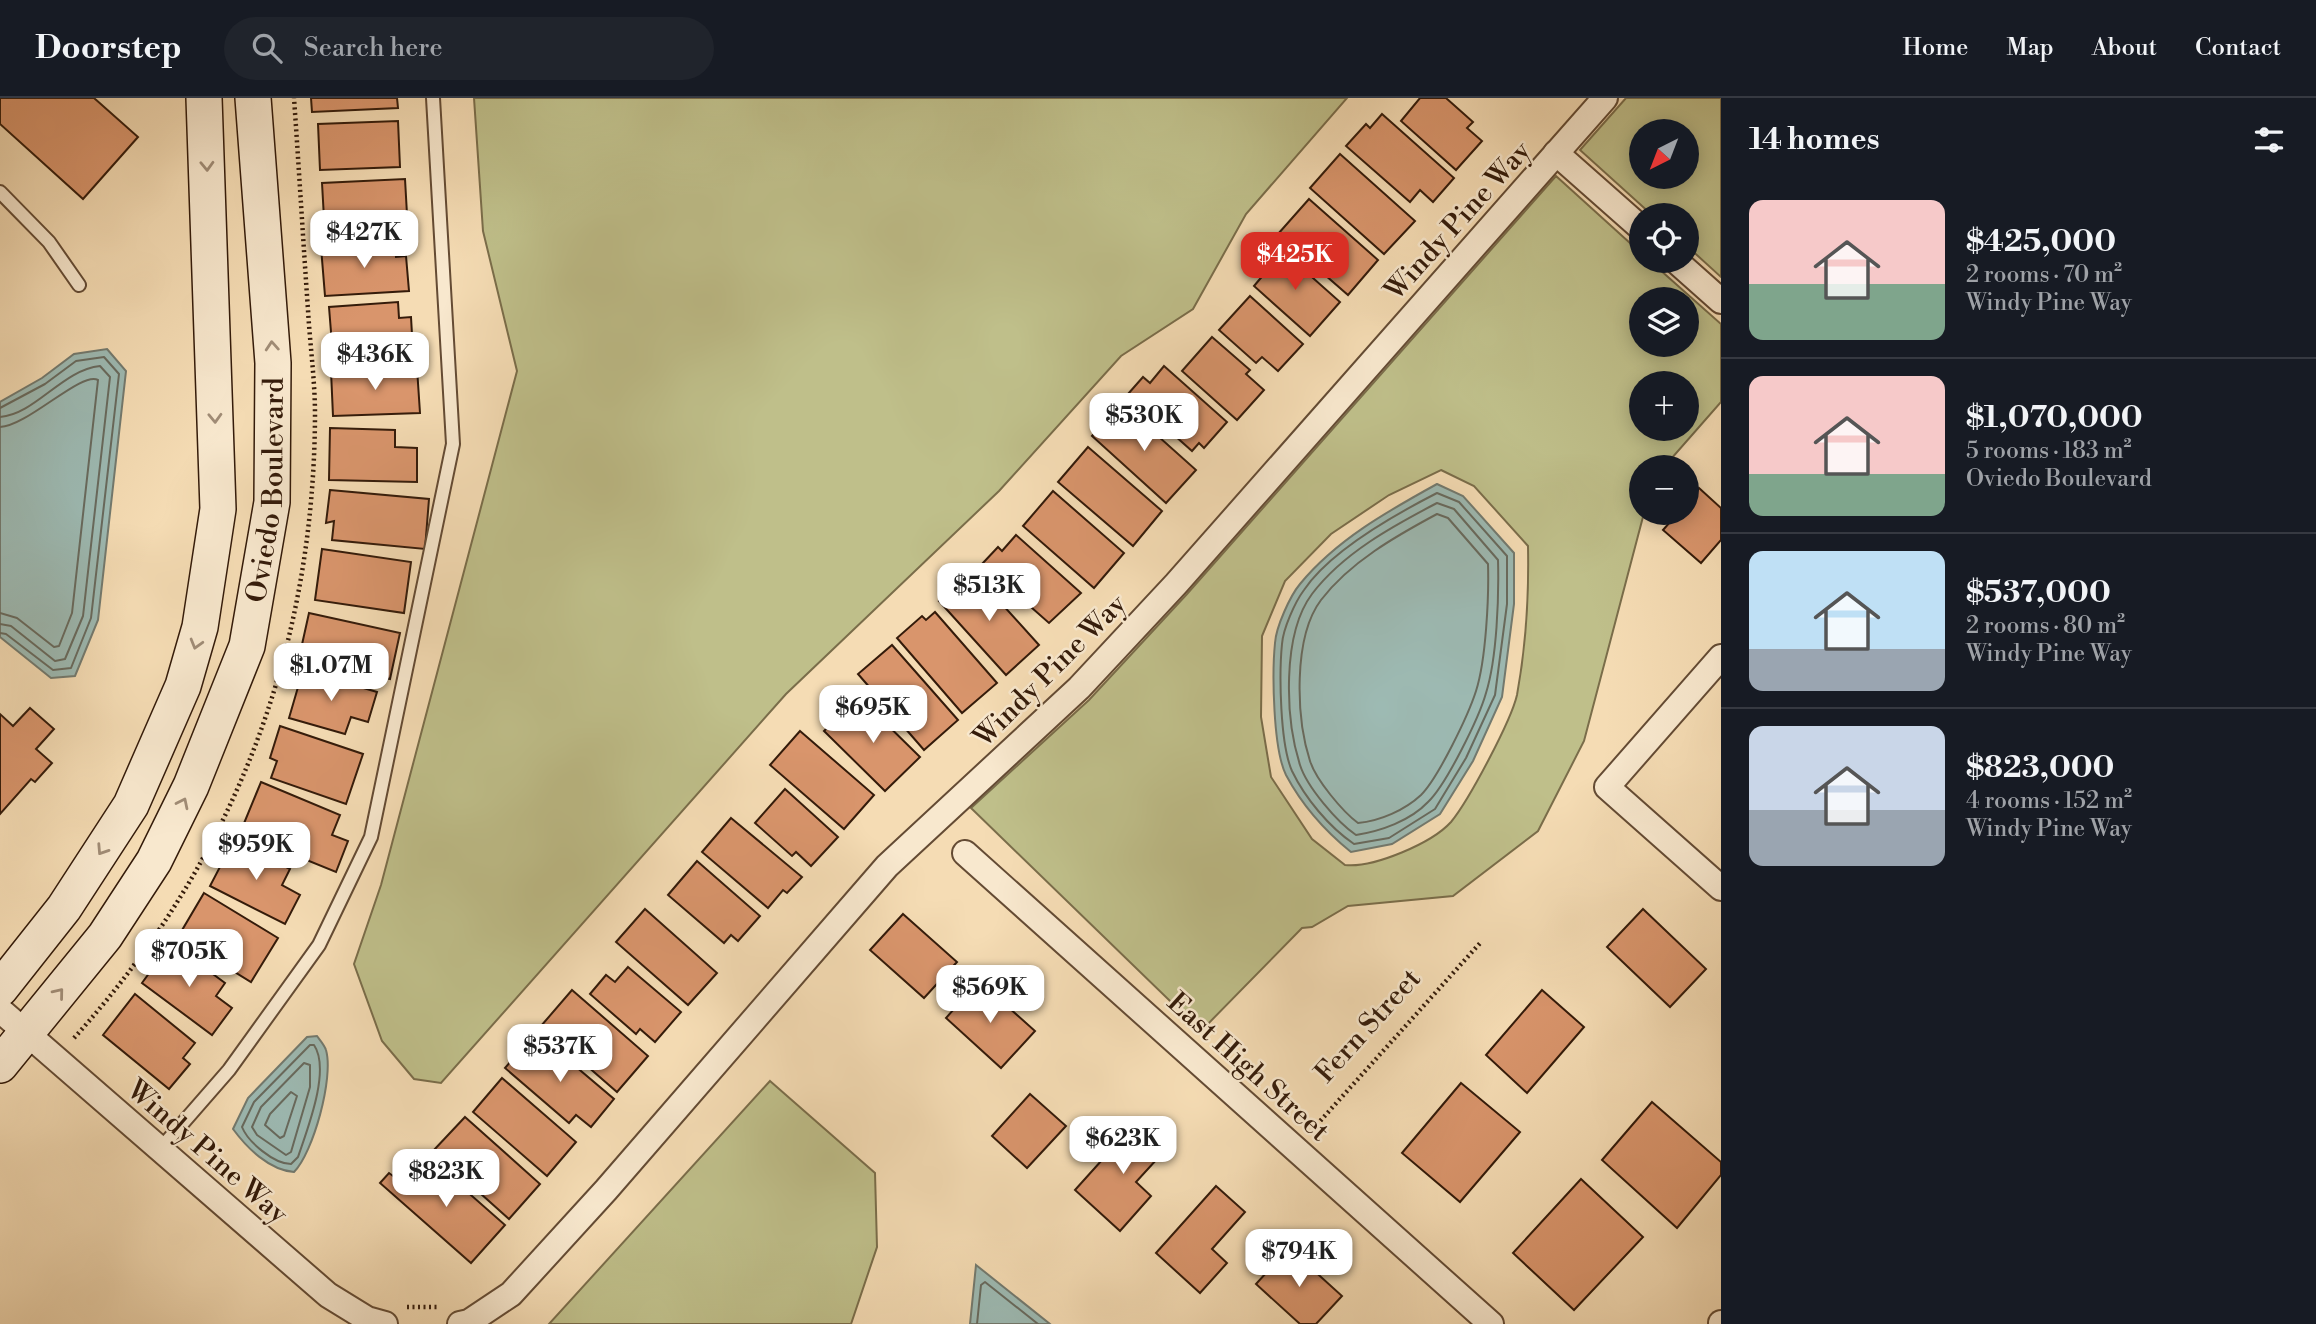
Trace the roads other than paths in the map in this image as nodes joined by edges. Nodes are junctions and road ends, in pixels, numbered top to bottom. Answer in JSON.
{"nodes":[{"id":1,"x":204,"y":98,"type":"edge"},
{"id":2,"x":253,"y":98,"type":"edge"},
{"id":3,"x":433,"y":98,"type":"edge"},
{"id":4,"x":1605,"y":98,"type":"edge"},
{"id":5,"x":1556,"y":153,"type":"junction"},
{"id":6,"x":0,"y":191,"type":"edge"},
{"id":7,"x":1629,"y":218,"type":"edge"},
{"id":8,"x":1690,"y":273,"type":"edge"},
{"id":9,"x":79,"y":285,"type":"dead end"},
{"id":10,"x":1721,"y":301,"type":"edge"},
{"id":11,"x":1721,"y":657,"type":"edge"},
{"id":12,"x":965,"y":853,"type":"dead end"},
{"id":13,"x":1721,"y":888,"type":"edge"},
{"id":14,"x":0,"y":989,"type":"edge"},
{"id":15,"x":0,"y":1010,"type":"edge"},
{"id":16,"x":27,"y":1033,"type":"junction"},
{"id":17,"x":0,"y":1065,"type":"edge"},
{"id":18,"x":162,"y":1148,"type":"junction"},
{"id":19,"x":455,"y":1314,"type":"edge"},
{"id":20,"x":392,"y":1315,"type":"edge"},
{"id":21,"x":1491,"y":1324,"type":"edge"}],
"edges":[{"from":1,"to":14,"type":"street","name":"Oviedo Boulevard","one_way":true},
{"from":16,"to":2,"type":"street","name":"Oviedo Boulevard","one_way":true},
{"from":3,"to":18,"type":"lane"},
{"from":4,"to":5,"type":"street","name":"Windy Pine Way"},
{"from":5,"to":7,"type":"street"},
{"from":5,"to":19,"type":"street","name":"Windy Pine Way"},
{"from":6,"to":9,"type":"lane"},
{"from":8,"to":10,"type":"street"},
{"from":11,"to":13,"type":"street"},
{"from":12,"to":21,"type":"street","name":"East High Street"},
{"from":15,"to":16,"type":"street","name":"Windy Pine Way"},
{"from":16,"to":17,"type":"street","name":"Oviedo Boulevard"},
{"from":16,"to":18,"type":"street","name":"Windy Pine Way"},
{"from":18,"to":20,"type":"street","name":"Windy Pine Way"}]}
